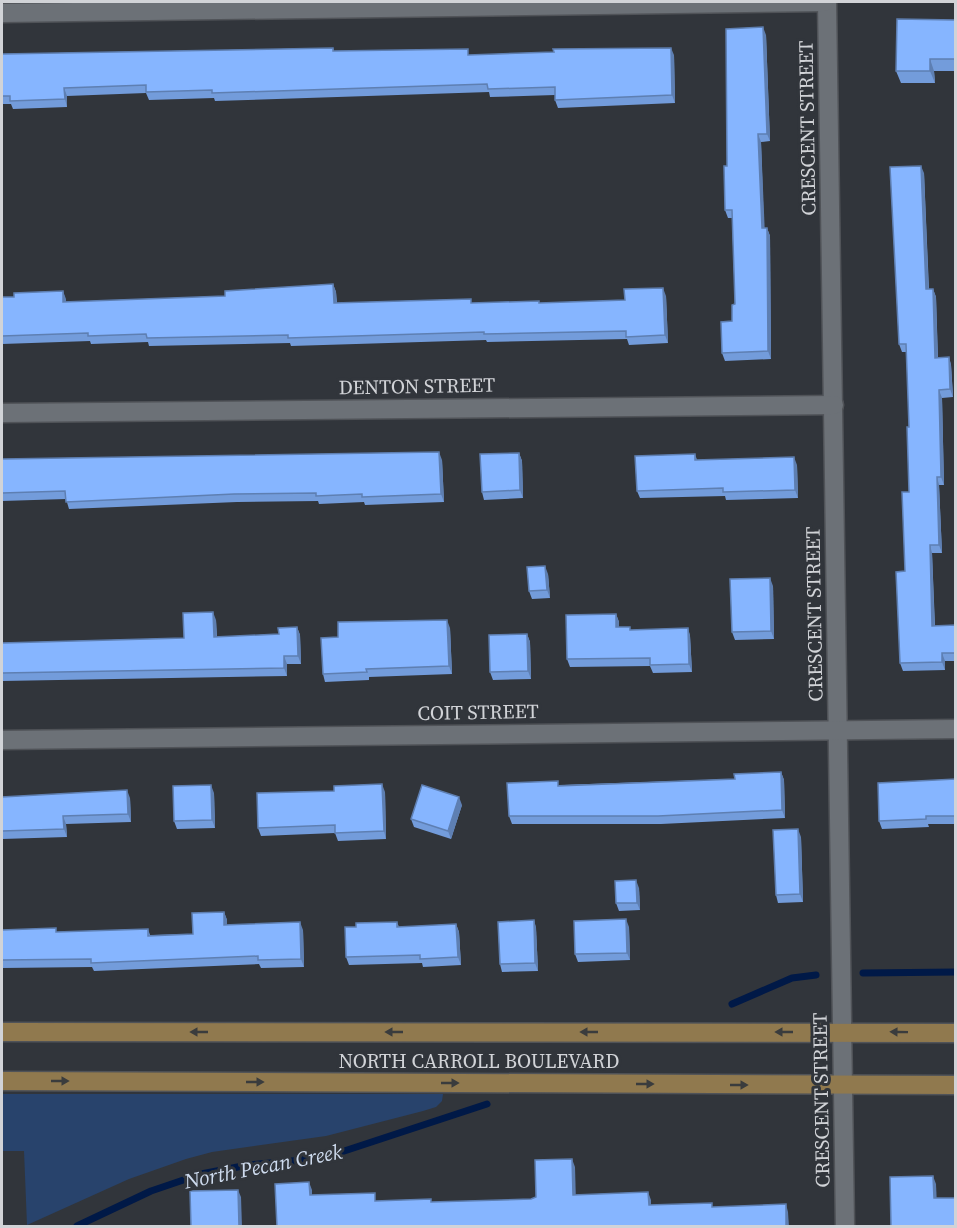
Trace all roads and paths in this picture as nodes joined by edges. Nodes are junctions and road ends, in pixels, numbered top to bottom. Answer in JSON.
{"nodes":[{"id":1,"x":825,"y":2,"type":"edge"},
{"id":2,"x":2,"y":13,"type":"edge"},
{"id":3,"x":834,"y":405,"type":"junction"},
{"id":4,"x":2,"y":413,"type":"edge"},
{"id":5,"x":956,"y":729,"type":"edge"},
{"id":6,"x":837,"y":731,"type":"junction"},
{"id":7,"x":2,"y":740,"type":"edge"},
{"id":8,"x":2,"y":1032,"type":"edge"},
{"id":9,"x":842,"y":1032,"type":"junction"},
{"id":10,"x":956,"y":1033,"type":"edge"},
{"id":11,"x":2,"y":1081,"type":"edge"},
{"id":12,"x":843,"y":1085,"type":"junction"},
{"id":13,"x":956,"y":1085,"type":"edge"},
{"id":14,"x":845,"y":1227,"type":"edge"}],
"edges":[{"from":1,"to":2,"type":"street"},
{"from":1,"to":3,"type":"street","name":"CRESCENT STREET"},
{"from":3,"to":4,"type":"street","name":"DENTON STREET"},
{"from":3,"to":6,"type":"street","name":"CRESCENT STREET"},
{"from":5,"to":6,"type":"street","name":"COIT STREET"},
{"from":6,"to":7,"type":"street","name":"COIT STREET"},
{"from":6,"to":9,"type":"street","name":"CRESCENT STREET"},
{"from":9,"to":8,"type":"main road","name":"NORTH CARROLL BOULEVARD","one_way":true},
{"from":10,"to":9,"type":"main road","name":"NORTH CARROLL BOULEVARD","one_way":true},
{"from":9,"to":12,"type":"street","name":"CRESCENT STREET"},
{"from":11,"to":12,"type":"main road","name":"NORTH CARROLL BOULEVARD","one_way":true},
{"from":12,"to":13,"type":"main road","name":"NORTH CARROLL BOULEVARD"},
{"from":12,"to":14,"type":"street","name":"CRESCENT STREET"}]}
